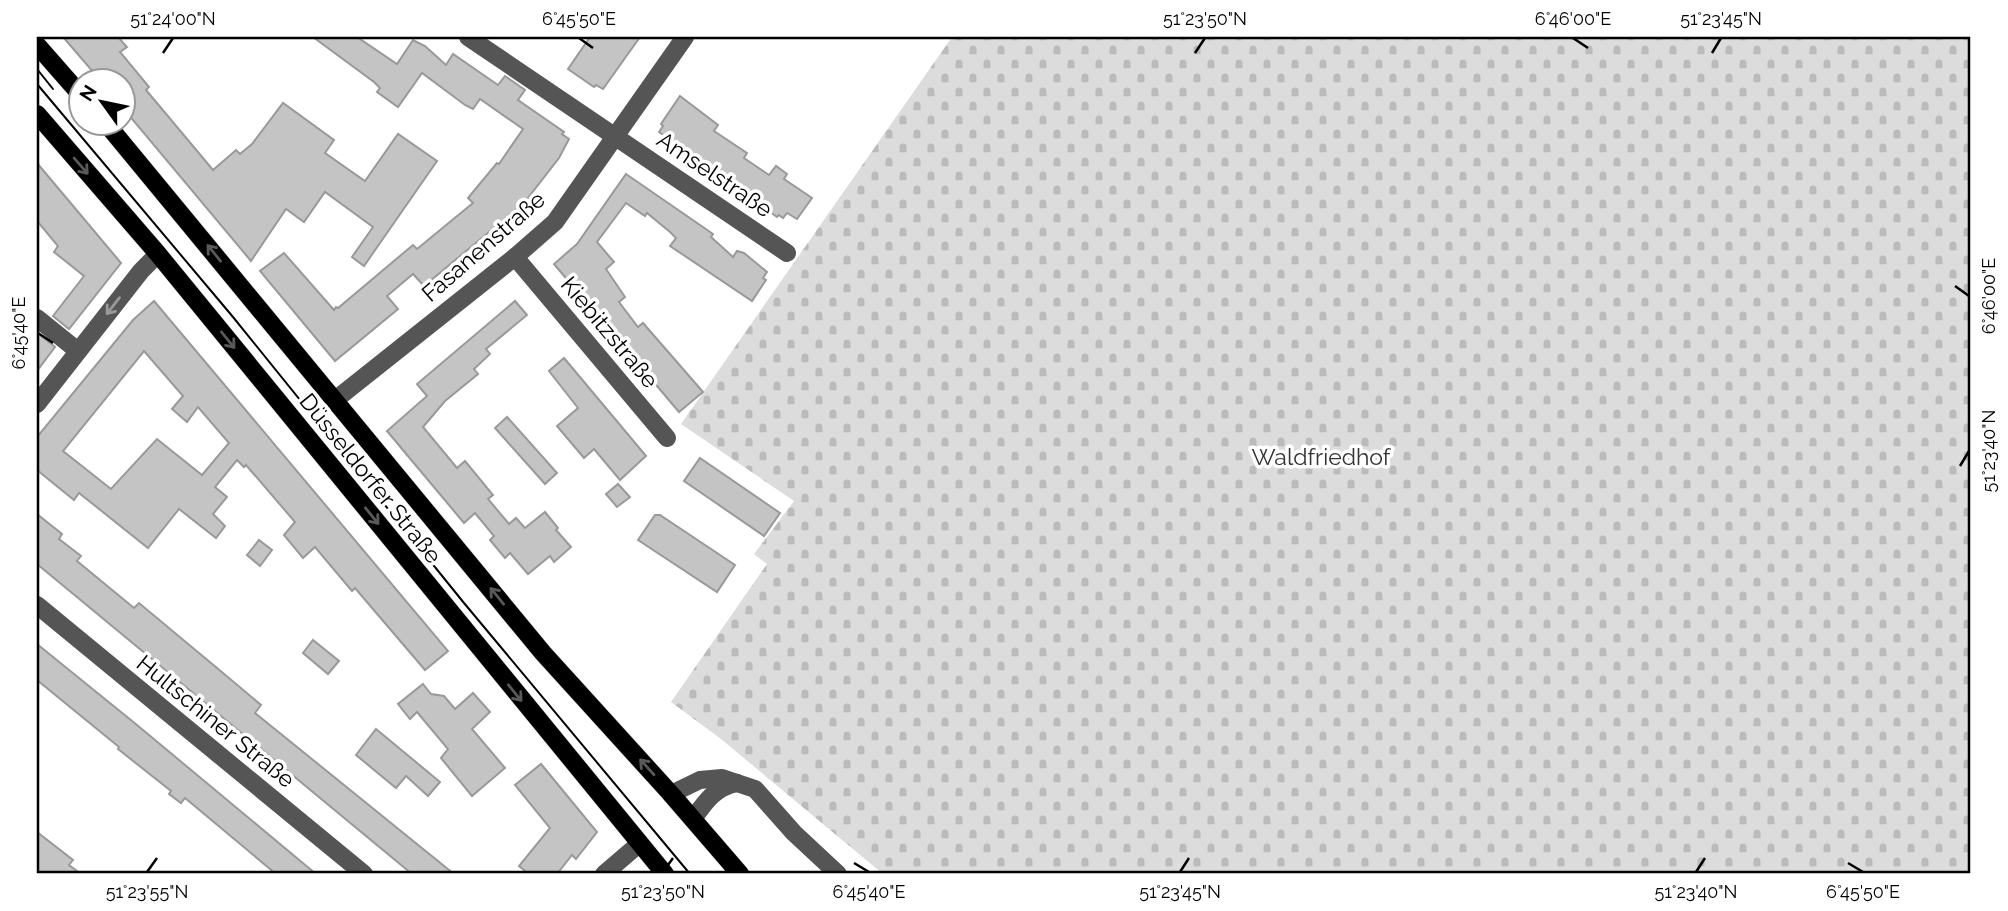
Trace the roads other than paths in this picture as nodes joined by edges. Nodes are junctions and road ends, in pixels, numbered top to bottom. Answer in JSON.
{"nodes":[{"id":1,"x":468,"y":37,"type":"edge"},
{"id":2,"x":685,"y":37,"type":"edge"},
{"id":3,"x":37,"y":45,"type":"edge"},
{"id":4,"x":66,"y":78,"type":"edge"},
{"id":5,"x":37,"y":114,"type":"edge"},
{"id":6,"x":117,"y":136,"type":"edge"},
{"id":7,"x":615,"y":136,"type":"junction"},
{"id":8,"x":788,"y":253,"type":"dead end"},
{"id":9,"x":158,"y":254,"type":"junction"},
{"id":10,"x":514,"y":257,"type":"junction"},
{"id":11,"x":37,"y":318,"type":"edge"},
{"id":12,"x":78,"y":351,"type":"junction"},
{"id":13,"x":335,"y":400,"type":"junction"},
{"id":14,"x":37,"y":404,"type":"edge"},
{"id":15,"x":667,"y":438,"type":"dead end"},
{"id":16,"x":37,"y":605,"type":"edge"},
{"id":17,"x":739,"y":782,"type":"junction"},
{"id":18,"x":671,"y":794,"type":"junction"},
{"id":19,"x":694,"y":820,"type":"junction"},
{"id":20,"x":639,"y":844,"type":"junction"},
{"id":21,"x":364,"y":874,"type":"edge"},
{"id":22,"x":604,"y":874,"type":"edge"},
{"id":23,"x":665,"y":874,"type":"edge"},
{"id":24,"x":740,"y":874,"type":"edge"},
{"id":25,"x":838,"y":874,"type":"edge"}],
"edges":[{"from":1,"to":7,"type":"street","name":"Amselstraße"},
{"from":2,"to":7,"type":"street","name":"Fasanenstraße"},
{"from":3,"to":4,"type":"main road"},
{"from":5,"to":9,"type":"main road","name":"Düsseldorfer Straße","one_way":true},
{"from":13,"to":6,"type":"main road","name":"Düsseldorfer Straße","one_way":true},
{"from":7,"to":8,"type":"street","name":"Amselstraße"},
{"from":7,"to":10,"type":"street","name":"Fasanenstraße"},
{"from":9,"to":12,"type":"street","one_way":true},
{"from":9,"to":20,"type":"main road","name":"Düsseldorfer Straße","one_way":true},
{"from":10,"to":13,"type":"street","name":"Fasanenstraße"},
{"from":10,"to":15,"type":"street","name":"Kiebitzstraße"},
{"from":11,"to":12,"type":"street"},
{"from":12,"to":14,"type":"street"},
{"from":18,"to":13,"type":"main road","name":"Düsseldorfer Straße","one_way":true},
{"from":16,"to":21,"type":"street","name":"Hultschiner Straße"},
{"from":17,"to":18,"type":"street"},
{"from":17,"to":19,"type":"street"},
{"from":17,"to":25,"type":"street"},
{"from":18,"to":19,"type":"main road","name":"Düsseldorfer Straße"},
{"from":19,"to":24,"type":"main road","name":"Düsseldorfer Straße"},
{"from":20,"to":22,"type":"street"},
{"from":20,"to":23,"type":"main road","name":"Düsseldorfer Straße"}]}
